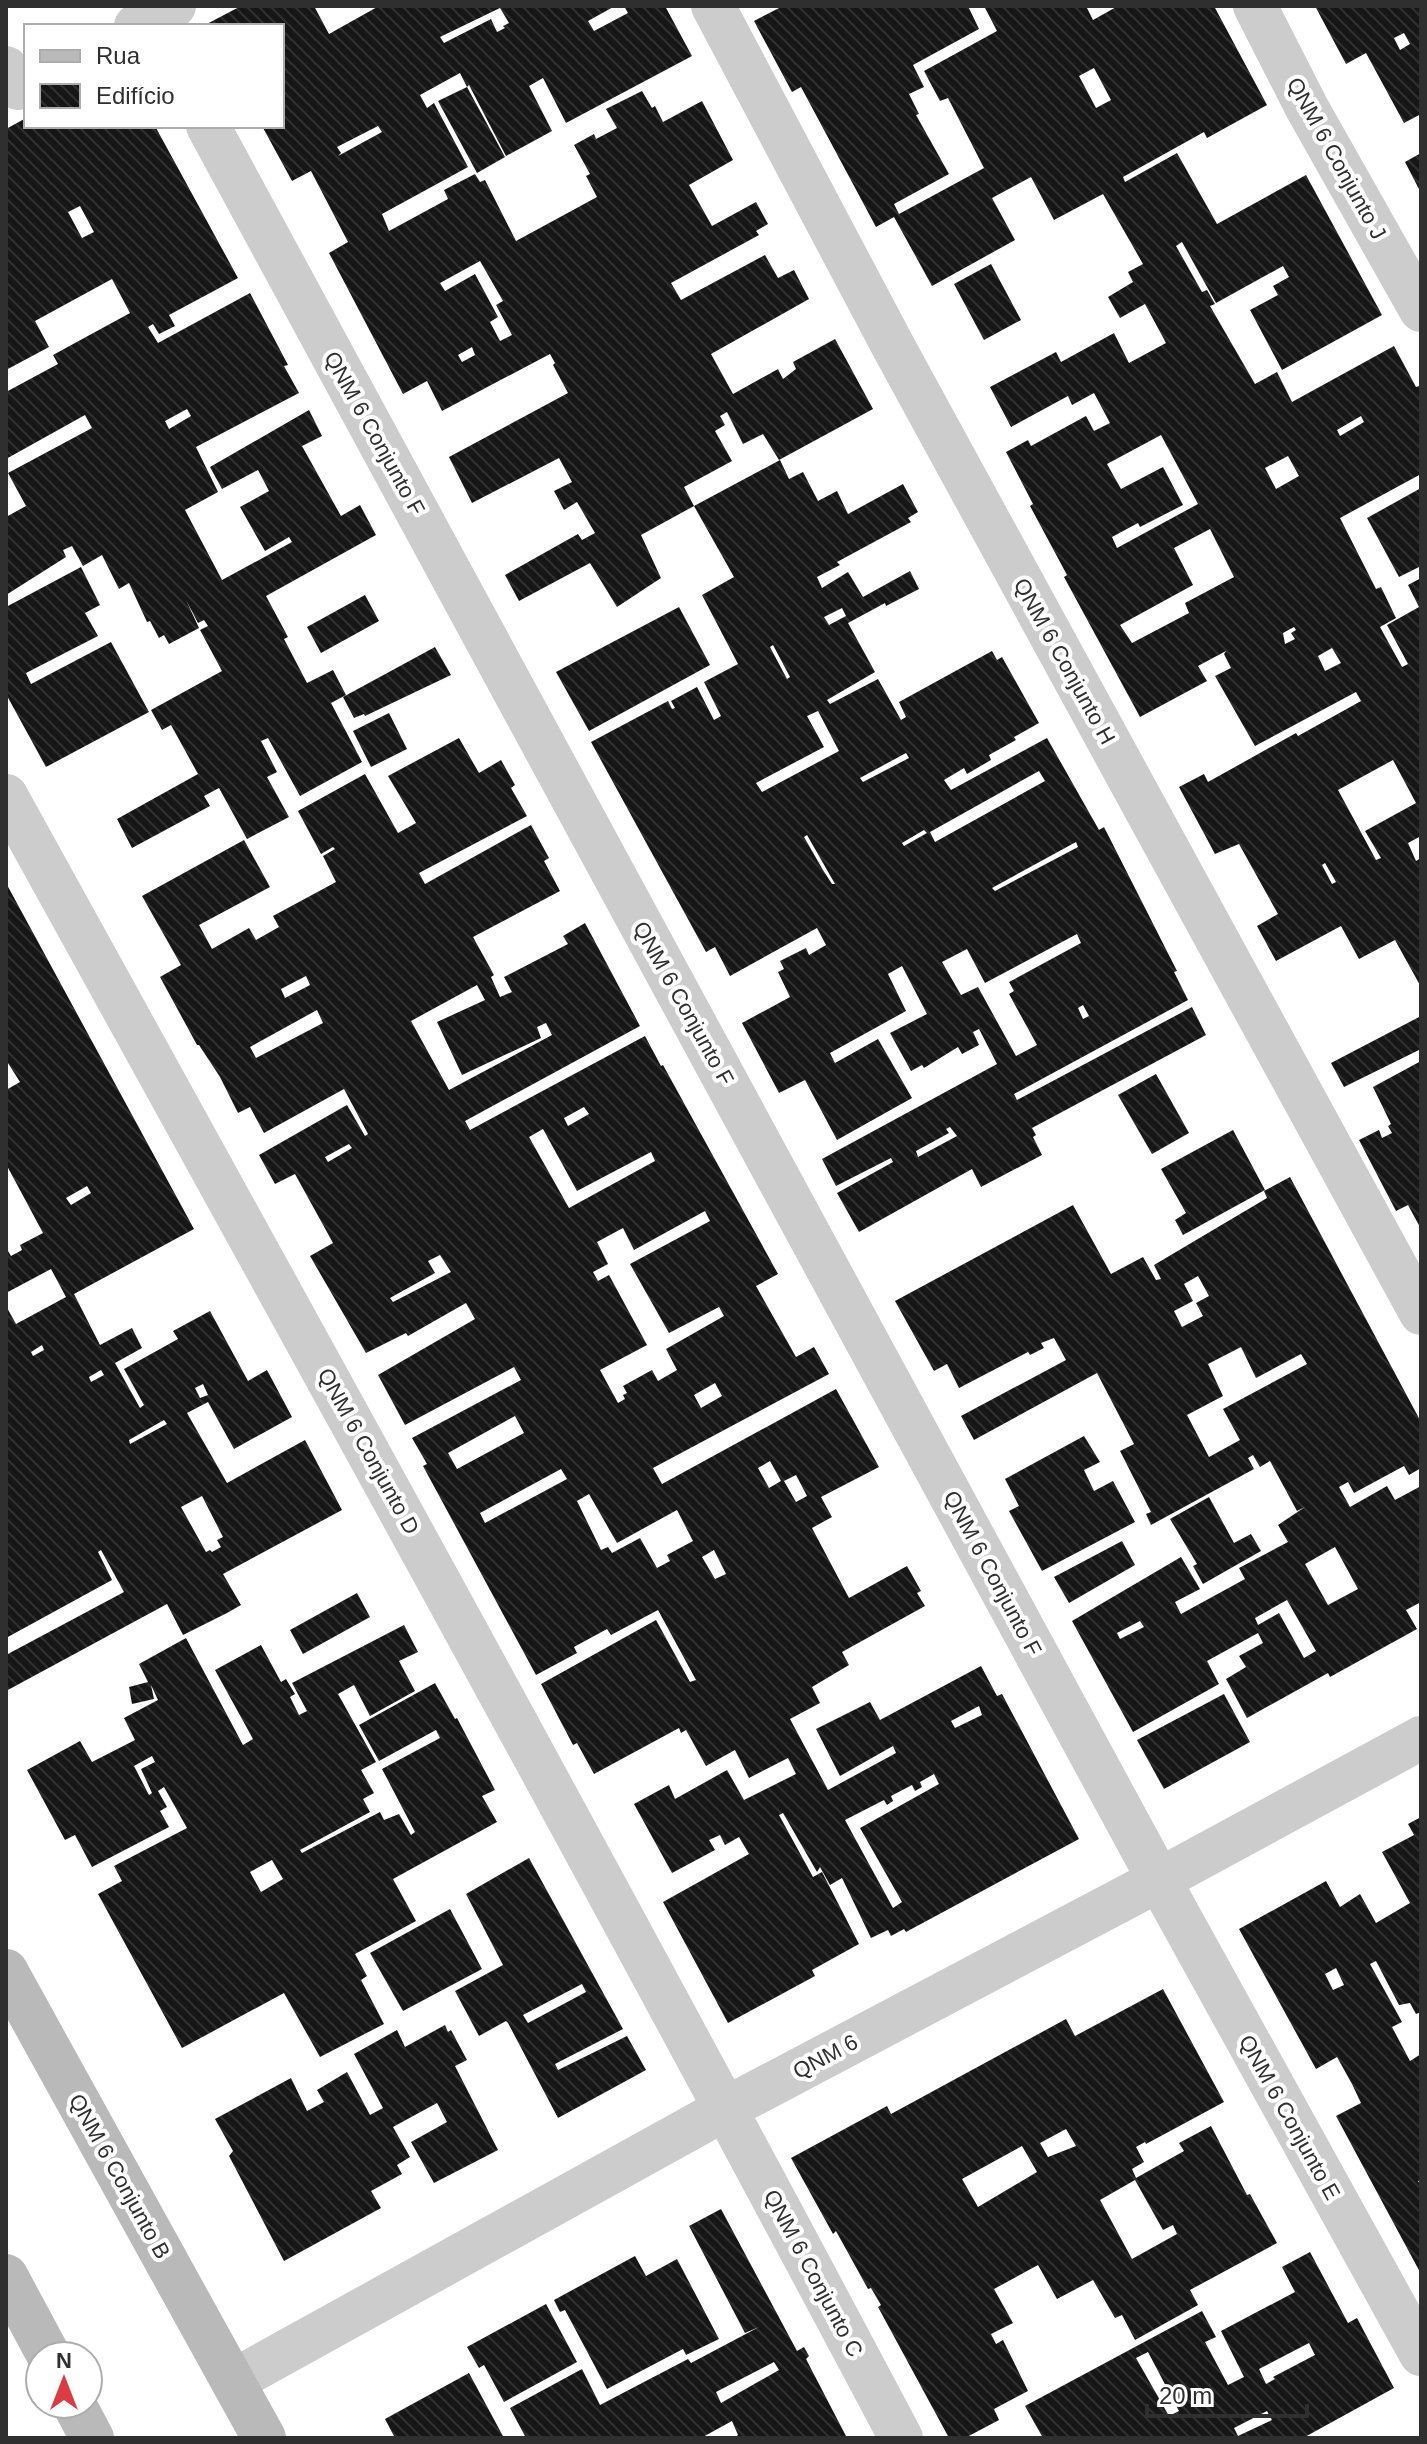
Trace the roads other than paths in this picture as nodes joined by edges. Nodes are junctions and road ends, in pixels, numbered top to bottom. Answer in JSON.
{"nodes":[{"id":1,"x":713,"y":6,"type":"edge"},
{"id":2,"x":1255,"y":6,"type":"edge"},
{"id":3,"x":209,"y":128,"type":"edge"},
{"id":4,"x":1421,"y":310,"type":"edge"},
{"id":5,"x":6,"y":796,"type":"edge"},
{"id":6,"x":1421,"y":1313,"type":"edge"},
{"id":7,"x":1421,"y":1738,"type":"edge"},
{"id":8,"x":1159,"y":1880,"type":"junction"},
{"id":9,"x":6,"y":1971,"type":"edge"},
{"id":10,"x":727,"y":2108,"type":"junction"},
{"id":11,"x":6,"y":2276,"type":"edge"},
{"id":12,"x":40,"y":2340,"type":"edge"},
{"id":13,"x":1421,"y":2354,"type":"edge"},
{"id":14,"x":233,"y":2381,"type":"junction"},
{"id":15,"x":82,"y":2420,"type":"edge"},
{"id":16,"x":92,"y":2438,"type":"edge"},
{"id":17,"x":264,"y":2438,"type":"edge"},
{"id":18,"x":901,"y":2438,"type":"edge"}],
"edges":[{"from":1,"to":6,"type":"street","name":"QNM 6 Conjunto H"},
{"from":2,"to":4,"type":"street","name":"QNM 6 Conjunto J"},
{"from":3,"to":8,"type":"street","name":"QNM 6 Conjunto F"},
{"from":5,"to":10,"type":"street","name":"QNM 6 Conjunto D"},
{"from":7,"to":8,"type":"street","name":"QNM 6"},
{"from":8,"to":10,"type":"street","name":"QNM 6"},
{"from":8,"to":13,"type":"street","name":"QNM 6 Conjunto E"},
{"from":9,"to":14,"type":"main road","name":"QNM 6 Conjunto B"},
{"from":10,"to":14,"type":"street","name":"QNM 6"},
{"from":10,"to":18,"type":"street","name":"QNM 6 Conjunto C"},
{"from":11,"to":12,"type":"main road"},
{"from":14,"to":17,"type":"main road","name":"QNM 6 Conjunto B"},
{"from":15,"to":16,"type":"main road"}]}
